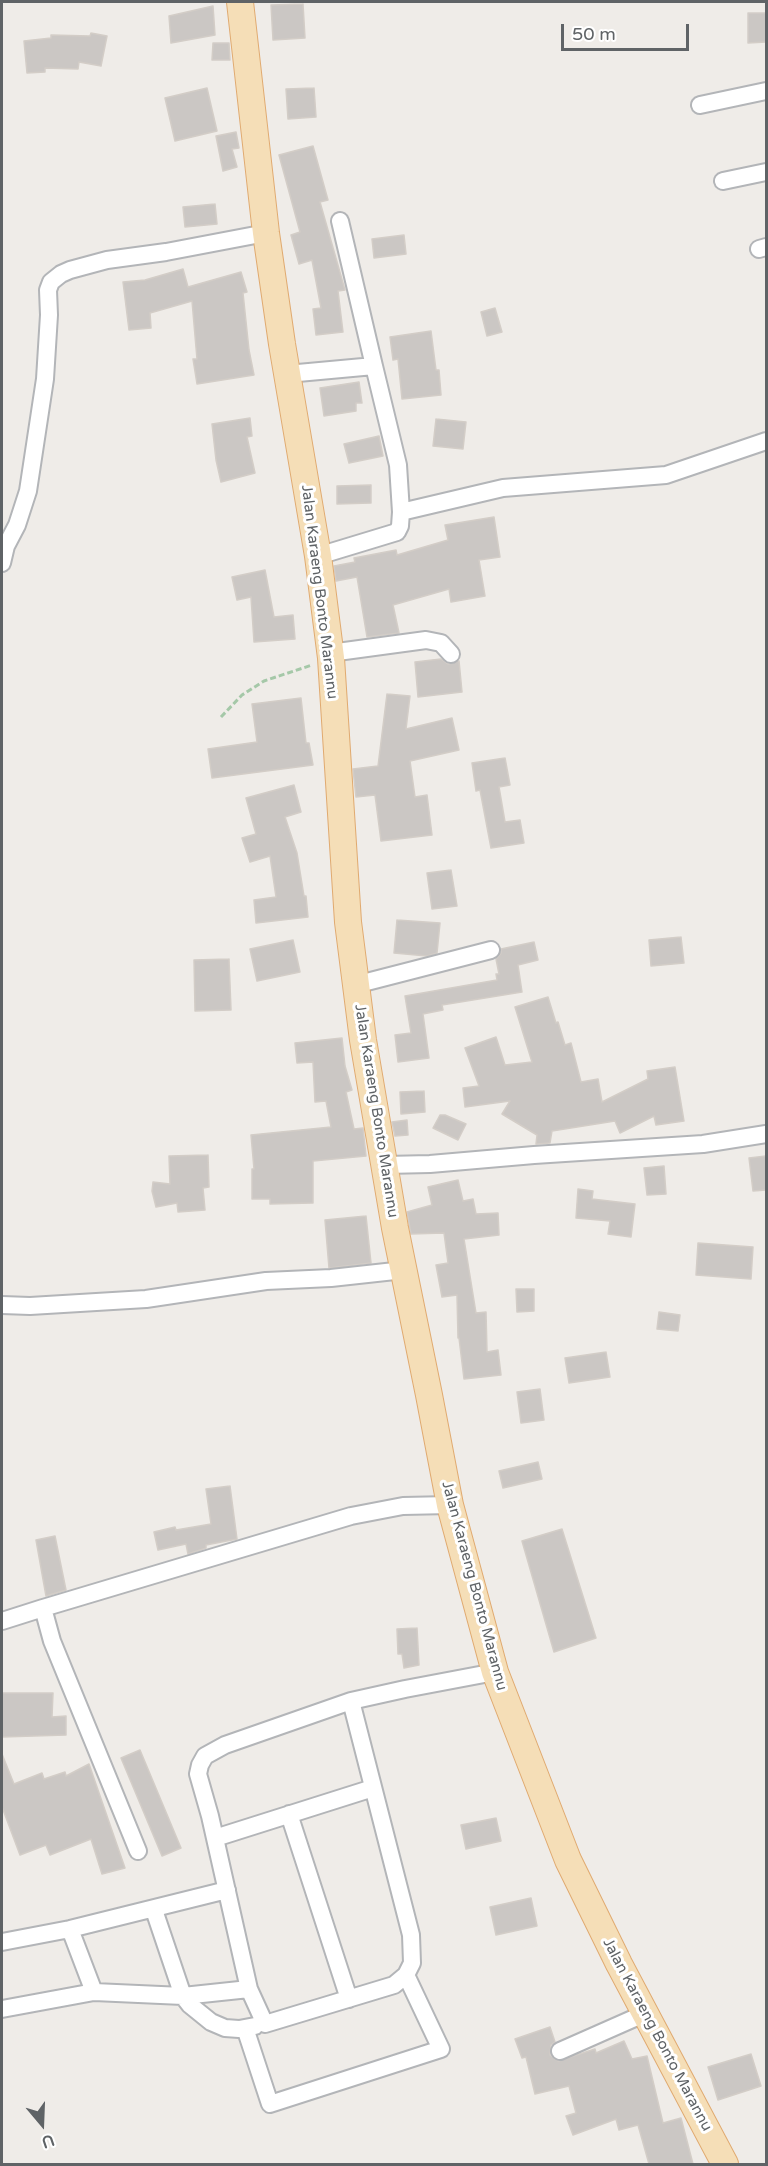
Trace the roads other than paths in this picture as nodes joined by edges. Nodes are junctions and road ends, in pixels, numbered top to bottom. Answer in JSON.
{"nodes":[{"id":1,"x":240,"y":2,"type":"edge"},
{"id":2,"x":766,"y":91,"type":"edge"},
{"id":3,"x":700,"y":105,"type":"dead end"},
{"id":4,"x":766,"y":172,"type":"edge"},
{"id":5,"x":723,"y":181,"type":"dead end"},
{"id":6,"x":340,"y":220,"type":"dead end"},
{"id":7,"x":267,"y":233,"type":"junction"},
{"id":8,"x":375,"y":366,"type":"junction"},
{"id":9,"x":287,"y":374,"type":"junction"},
{"id":10,"x":766,"y":441,"type":"edge"},
{"id":11,"x":401,"y":512,"type":"junction"},
{"id":12,"x":318,"y":556,"type":"junction"},
{"id":13,"x":2,"y":563,"type":"edge"},
{"id":14,"x":451,"y":654,"type":"dead end"},
{"id":15,"x":331,"y":656,"type":"junction"},
{"id":16,"x":490,"y":950,"type":"dead end"},
{"id":17,"x":355,"y":985,"type":"junction"},
{"id":18,"x":766,"y":1134,"type":"edge"},
{"id":19,"x":385,"y":1165,"type":"junction"},
{"id":20,"x":404,"y":1270,"type":"junction"},
{"id":21,"x":2,"y":1305,"type":"edge"},
{"id":22,"x":450,"y":1505,"type":"junction"},
{"id":23,"x":43,"y":1608,"type":"junction"},
{"id":24,"x":2,"y":1621,"type":"edge"},
{"id":25,"x":495,"y":1672,"type":"junction"},
{"id":26,"x":351,"y":1701,"type":"junction"},
{"id":27,"x":373,"y":1788,"type":"junction"},
{"id":28,"x":290,"y":1814,"type":"junction"},
{"id":29,"x":215,"y":1838,"type":"junction"},
{"id":30,"x":138,"y":1851,"type":"dead end"},
{"id":31,"x":227,"y":1890,"type":"junction"},
{"id":32,"x":154,"y":1910,"type":"junction"},
{"id":33,"x":70,"y":1929,"type":"junction"},
{"id":34,"x":2,"y":1942,"type":"edge"},
{"id":35,"x":406,"y":1975,"type":"junction"},
{"id":36,"x":249,"y":1989,"type":"junction"},
{"id":37,"x":94,"y":1992,"type":"junction"},
{"id":38,"x":183,"y":1996,"type":"junction"},
{"id":39,"x":349,"y":1999,"type":"junction"},
{"id":40,"x":2,"y":2009,"type":"edge"},
{"id":41,"x":645,"y":2013,"type":"junction"},
{"id":42,"x":265,"y":2024,"type":"junction"},
{"id":43,"x":245,"y":2028,"type":"junction"},
{"id":44,"x":560,"y":2051,"type":"dead end"},
{"id":45,"x":725,"y":2164,"type":"edge"}],
"edges":[{"from":1,"to":7,"type":"main road","name":"Jalan Karaeng Bonto Marannu"},
{"from":2,"to":3,"type":"street"},
{"from":4,"to":5,"type":"street"},
{"from":6,"to":8,"type":"street"},
{"from":7,"to":9,"type":"main road","name":"Jalan Karaeng Bonto Marannu"},
{"from":7,"to":13,"type":"street"},
{"from":8,"to":9,"type":"street"},
{"from":8,"to":11,"type":"street"},
{"from":9,"to":12,"type":"main road","name":"Jalan Karaeng Bonto Marannu"},
{"from":10,"to":11,"type":"street"},
{"from":11,"to":12,"type":"street"},
{"from":12,"to":15,"type":"main road","name":"Jalan Karaeng Bonto Marannu"},
{"from":14,"to":15,"type":"street"},
{"from":15,"to":17,"type":"main road","name":"Jalan Karaeng Bonto Marannu"},
{"from":16,"to":17,"type":"street"},
{"from":17,"to":19,"type":"main road","name":"Jalan Karaeng Bonto Marannu"},
{"from":18,"to":19,"type":"street"},
{"from":19,"to":20,"type":"main road","name":"Jalan Karaeng Bonto Marannu"},
{"from":20,"to":21,"type":"street"},
{"from":20,"to":22,"type":"main road","name":"Jalan Karaeng Bonto Marannu"},
{"from":22,"to":23,"type":"street"},
{"from":22,"to":25,"type":"main road","name":"Jalan Karaeng Bonto Marannu"},
{"from":23,"to":24,"type":"street"},
{"from":23,"to":30,"type":"street"},
{"from":25,"to":26,"type":"street"},
{"from":25,"to":41,"type":"main road","name":"Jalan Karaeng Bonto Marannu"},
{"from":26,"to":27,"type":"street"},
{"from":26,"to":29,"type":"street"},
{"from":27,"to":28,"type":"street"},
{"from":27,"to":35,"type":"street"},
{"from":28,"to":29,"type":"street"},
{"from":28,"to":39,"type":"street"},
{"from":29,"to":31,"type":"street"},
{"from":31,"to":32,"type":"street"},
{"from":31,"to":36,"type":"street"},
{"from":32,"to":33,"type":"street"},
{"from":32,"to":38,"type":"street"},
{"from":33,"to":34,"type":"street"},
{"from":33,"to":37,"type":"street"},
{"from":35,"to":39,"type":"street"},
{"from":35,"to":43,"type":"street"},
{"from":36,"to":38,"type":"street"},
{"from":36,"to":42,"type":"street"},
{"from":37,"to":38,"type":"street"},
{"from":37,"to":40,"type":"street"},
{"from":38,"to":43,"type":"street"},
{"from":39,"to":42,"type":"street"},
{"from":41,"to":44,"type":"street"},
{"from":41,"to":45,"type":"main road","name":"Jalan Karaeng Bonto Marannu"},
{"from":42,"to":43,"type":"street"}]}
